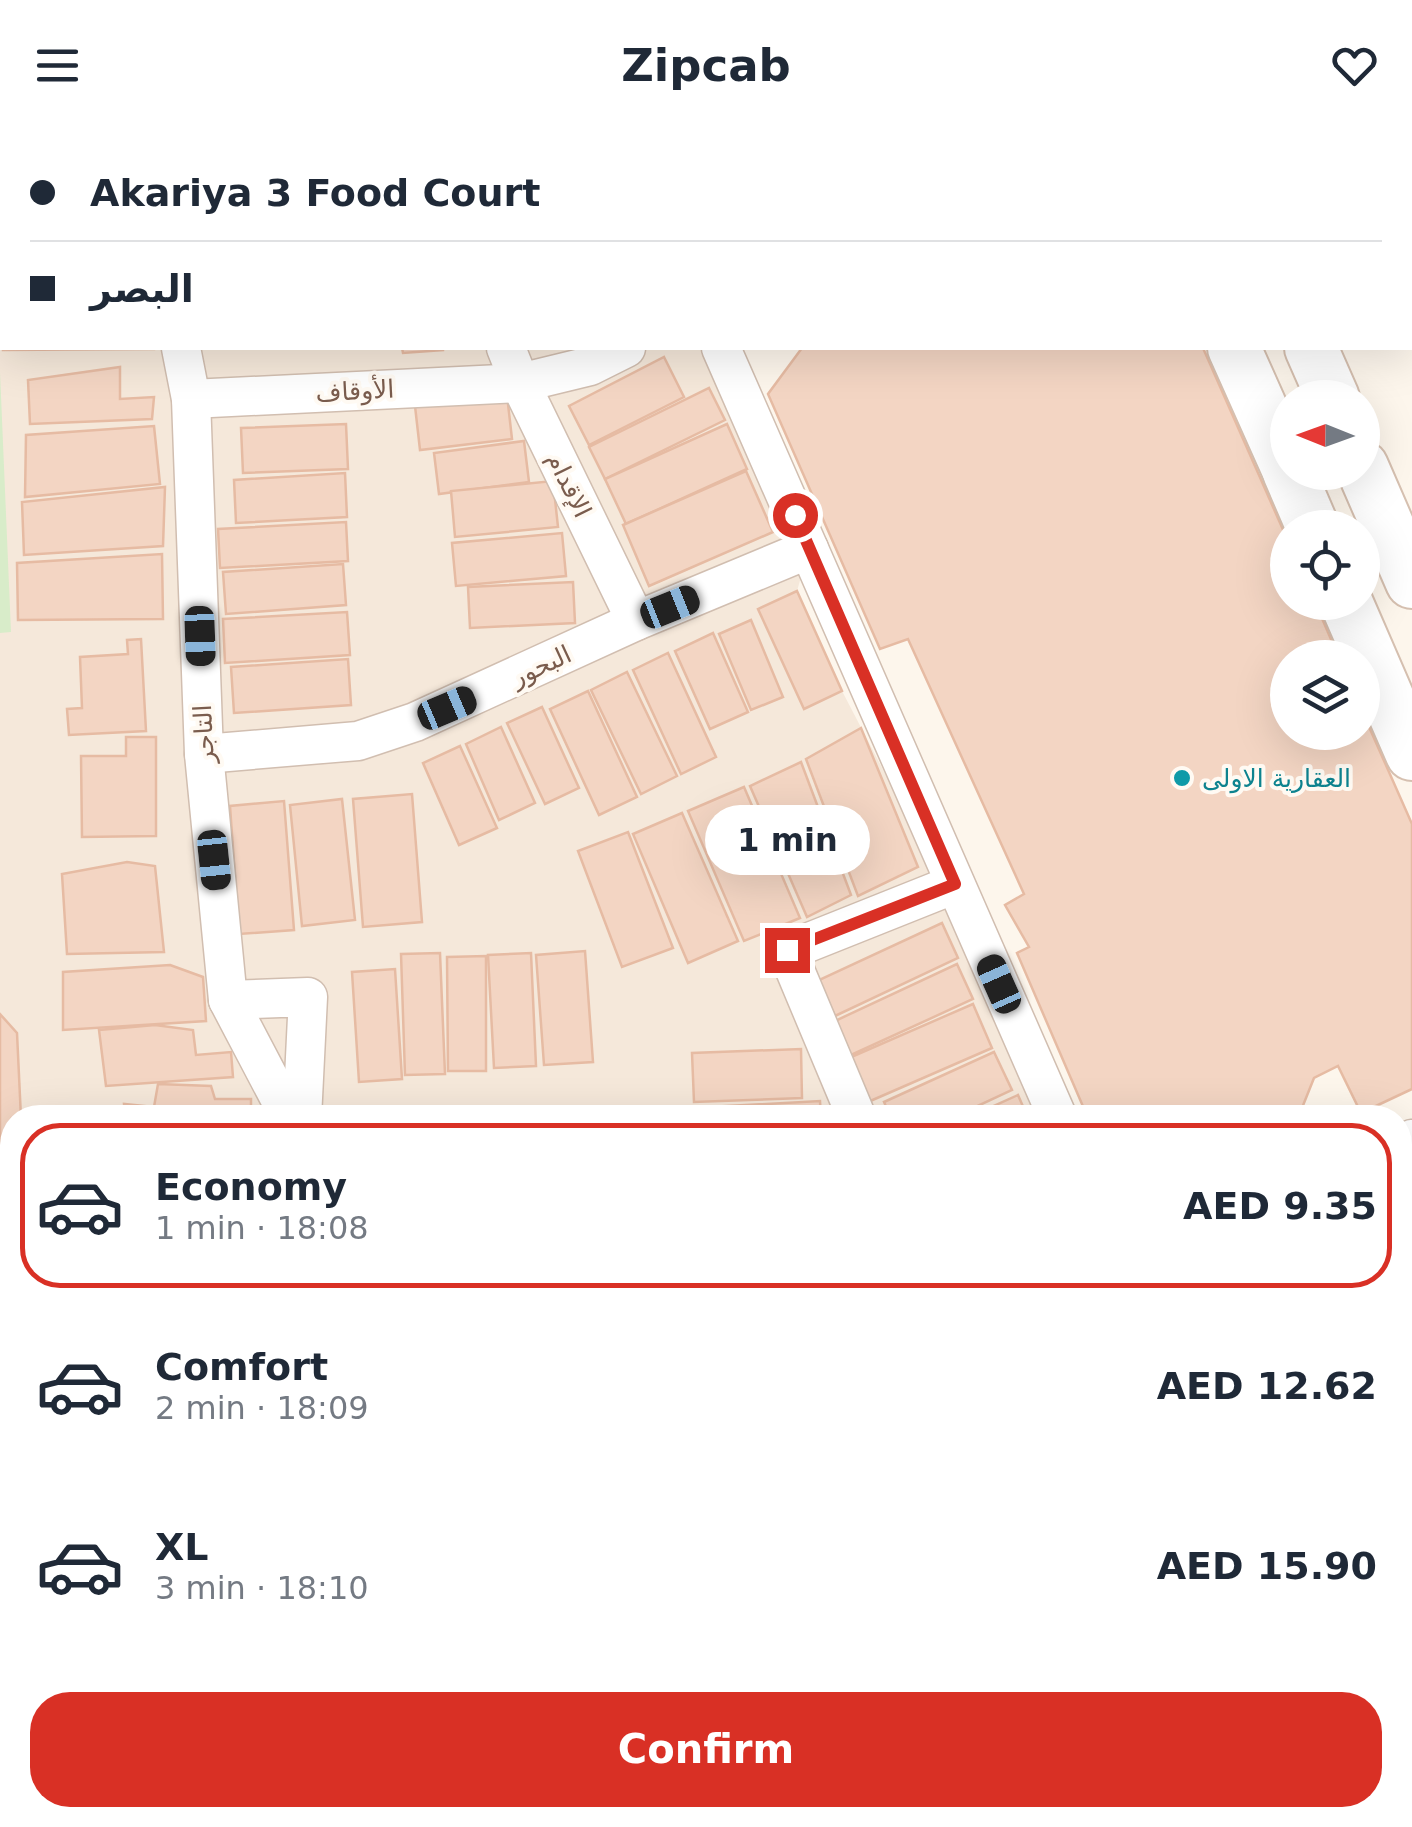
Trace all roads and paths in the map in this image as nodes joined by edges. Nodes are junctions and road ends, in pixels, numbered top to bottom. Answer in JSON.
{"nodes":[{"id":1,"x":181,"y":350,"type":"edge"},
{"id":2,"x":507,"y":350,"type":"edge"},
{"id":3,"x":622,"y":350,"type":"edge"},
{"id":4,"x":722,"y":350,"type":"edge"},
{"id":5,"x":1235,"y":350,"type":"edge"},
{"id":6,"x":1312,"y":350,"type":"edge"},
{"id":7,"x":1324,"y":380,"type":"edge"},
{"id":8,"x":520,"y":384,"type":"junction"},
{"id":9,"x":191,"y":399,"type":"junction"},
{"id":10,"x":1270,"y":430,"type":"edge"},
{"id":11,"x":1372,"y":490,"type":"edge"},
{"id":12,"x":810,"y":549,"type":"junction"},
{"id":13,"x":1412,"y":582,"type":"edge"},
{"id":14,"x":1354,"y":620,"type":"edge"},
{"id":15,"x":636,"y":621,"type":"junction"},
{"id":16,"x":204,"y":754,"type":"junction"},
{"id":17,"x":1412,"y":754,"type":"edge"},
{"id":18,"x":955,"y":884,"type":"junction"},
{"id":19,"x":228,"y":1000,"type":"junction"},
{"id":20,"x":283,"y":1105,"type":"edge"},
{"id":21,"x":303,"y":1105,"type":"edge"},
{"id":22,"x":852,"y":1105,"type":"edge"},
{"id":23,"x":1052,"y":1105,"type":"edge"}],
"edges":[{"from":1,"to":9,"type":"street","name":"التاجر"},
{"from":2,"to":8,"type":"street","name":"الإقدام"},
{"from":3,"to":8,"type":"street","name":"الأوقاف"},
{"from":4,"to":12,"type":"street"},
{"from":5,"to":10,"type":"street"},
{"from":6,"to":7,"type":"street"},
{"from":8,"to":9,"type":"street","name":"الأوقاف"},
{"from":8,"to":15,"type":"street","name":"الإقدام"},
{"from":9,"to":16,"type":"street","name":"التاجر"},
{"from":11,"to":13,"type":"street"},
{"from":12,"to":15,"type":"street","name":"البحور"},
{"from":12,"to":18,"type":"street"},
{"from":14,"to":17,"type":"street"},
{"from":15,"to":16,"type":"street","name":"البحور"},
{"from":16,"to":19,"type":"street","name":"التاجر"},
{"from":18,"to":22,"type":"street"},
{"from":18,"to":23,"type":"street"},
{"from":19,"to":20,"type":"street","name":"التاجر"},
{"from":19,"to":21,"type":"street"}]}
